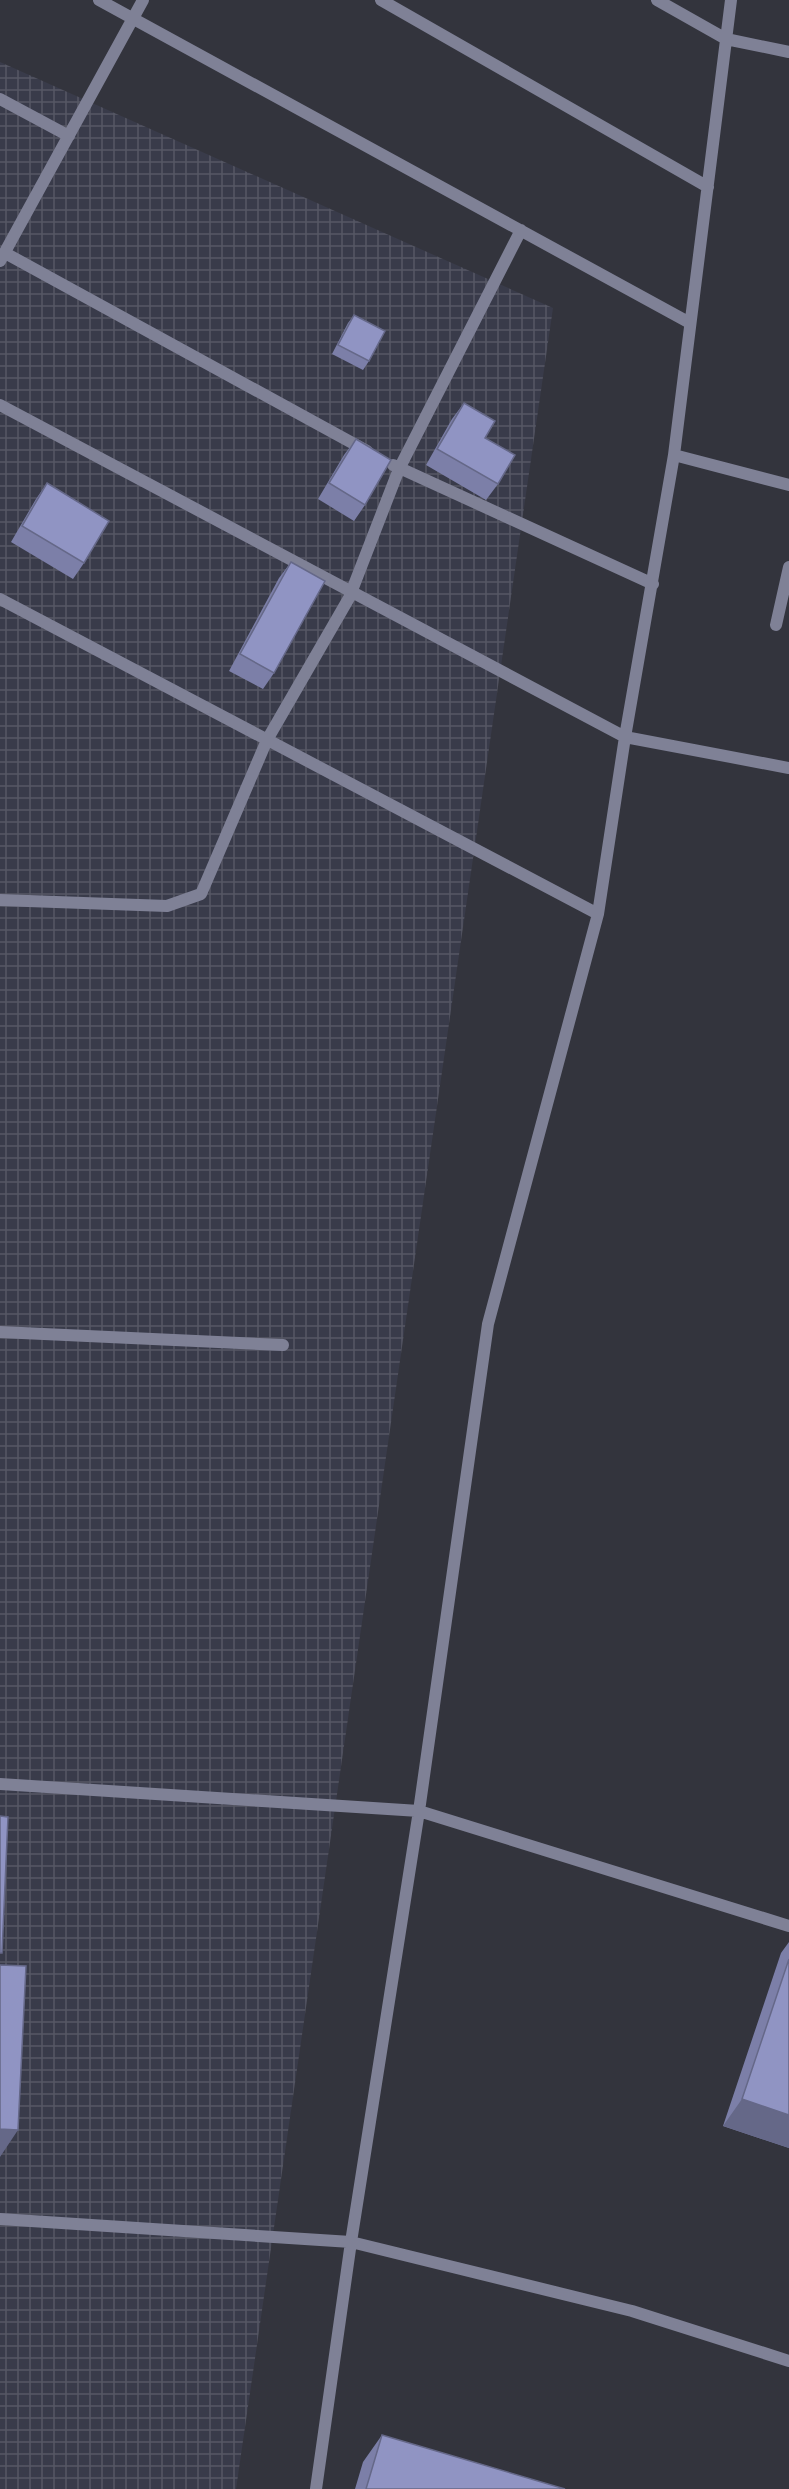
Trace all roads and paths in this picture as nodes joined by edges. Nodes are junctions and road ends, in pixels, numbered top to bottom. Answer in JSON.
{"nodes":[{"id":1,"x":99,"y":0,"type":"edge"},
{"id":2,"x":143,"y":0,"type":"edge"},
{"id":3,"x":381,"y":0,"type":"edge"},
{"id":4,"x":657,"y":0,"type":"edge"},
{"id":5,"x":731,"y":0,"type":"edge"},
{"id":6,"x":133,"y":18,"type":"junction"},
{"id":7,"x":726,"y":39,"type":"junction"},
{"id":8,"x":789,"y":52,"type":"edge"},
{"id":9,"x":0,"y":99,"type":"edge"},
{"id":10,"x":69,"y":136,"type":"junction"},
{"id":11,"x":708,"y":187,"type":"junction"},
{"id":12,"x":520,"y":230,"type":"junction"},
{"id":13,"x":2,"y":257,"type":"edge"},
{"id":14,"x":690,"y":323,"type":"junction"},
{"id":15,"x":0,"y":405,"type":"edge"},
{"id":16,"x":674,"y":455,"type":"junction"},
{"id":17,"x":399,"y":469,"type":"junction"},
{"id":18,"x":789,"y":485,"type":"edge"},
{"id":19,"x":789,"y":567,"type":"edge"},
{"id":20,"x":653,"y":584,"type":"junction"},
{"id":21,"x":351,"y":592,"type":"junction"},
{"id":22,"x":0,"y":599,"type":"edge"},
{"id":23,"x":776,"y":626,"type":"dead end"},
{"id":24,"x":625,"y":737,"type":"junction"},
{"id":25,"x":267,"y":740,"type":"junction"},
{"id":26,"x":789,"y":768,"type":"edge"},
{"id":27,"x":0,"y":900,"type":"edge"},
{"id":28,"x":598,"y":914,"type":"junction"},
{"id":29,"x":0,"y":1332,"type":"edge"},
{"id":30,"x":283,"y":1345,"type":"dead end"},
{"id":31,"x":0,"y":1784,"type":"edge"},
{"id":32,"x":419,"y":1811,"type":"junction"},
{"id":33,"x":789,"y":1926,"type":"edge"},
{"id":34,"x":0,"y":2219,"type":"edge"},
{"id":35,"x":351,"y":2242,"type":"junction"},
{"id":36,"x":789,"y":2361,"type":"edge"},
{"id":37,"x":316,"y":2489,"type":"edge"}],
"edges":[{"from":1,"to":6,"type":"street"},
{"from":2,"to":6,"type":"street"},
{"from":3,"to":11,"type":"street"},
{"from":4,"to":7,"type":"street"},
{"from":5,"to":7,"type":"street"},
{"from":6,"to":10,"type":"street"},
{"from":6,"to":12,"type":"street"},
{"from":7,"to":8,"type":"street"},
{"from":7,"to":11,"type":"street"},
{"from":9,"to":10,"type":"street"},
{"from":10,"to":13,"type":"street"},
{"from":11,"to":14,"type":"street"},
{"from":12,"to":14,"type":"street"},
{"from":12,"to":17,"type":"street"},
{"from":13,"to":17,"type":"street"},
{"from":14,"to":16,"type":"street"},
{"from":15,"to":21,"type":"street"},
{"from":16,"to":18,"type":"street"},
{"from":16,"to":20,"type":"street"},
{"from":17,"to":20,"type":"street"},
{"from":17,"to":21,"type":"street"},
{"from":19,"to":23,"type":"street"},
{"from":20,"to":24,"type":"street"},
{"from":21,"to":24,"type":"street"},
{"from":21,"to":25,"type":"street"},
{"from":22,"to":25,"type":"street"},
{"from":24,"to":26,"type":"street"},
{"from":24,"to":28,"type":"street"},
{"from":25,"to":27,"type":"street"},
{"from":25,"to":28,"type":"street"},
{"from":28,"to":32,"type":"street"},
{"from":29,"to":30,"type":"street"},
{"from":31,"to":32,"type":"street"},
{"from":32,"to":33,"type":"street"},
{"from":32,"to":35,"type":"street"},
{"from":34,"to":35,"type":"street"},
{"from":35,"to":36,"type":"street"},
{"from":35,"to":37,"type":"street"}]}
